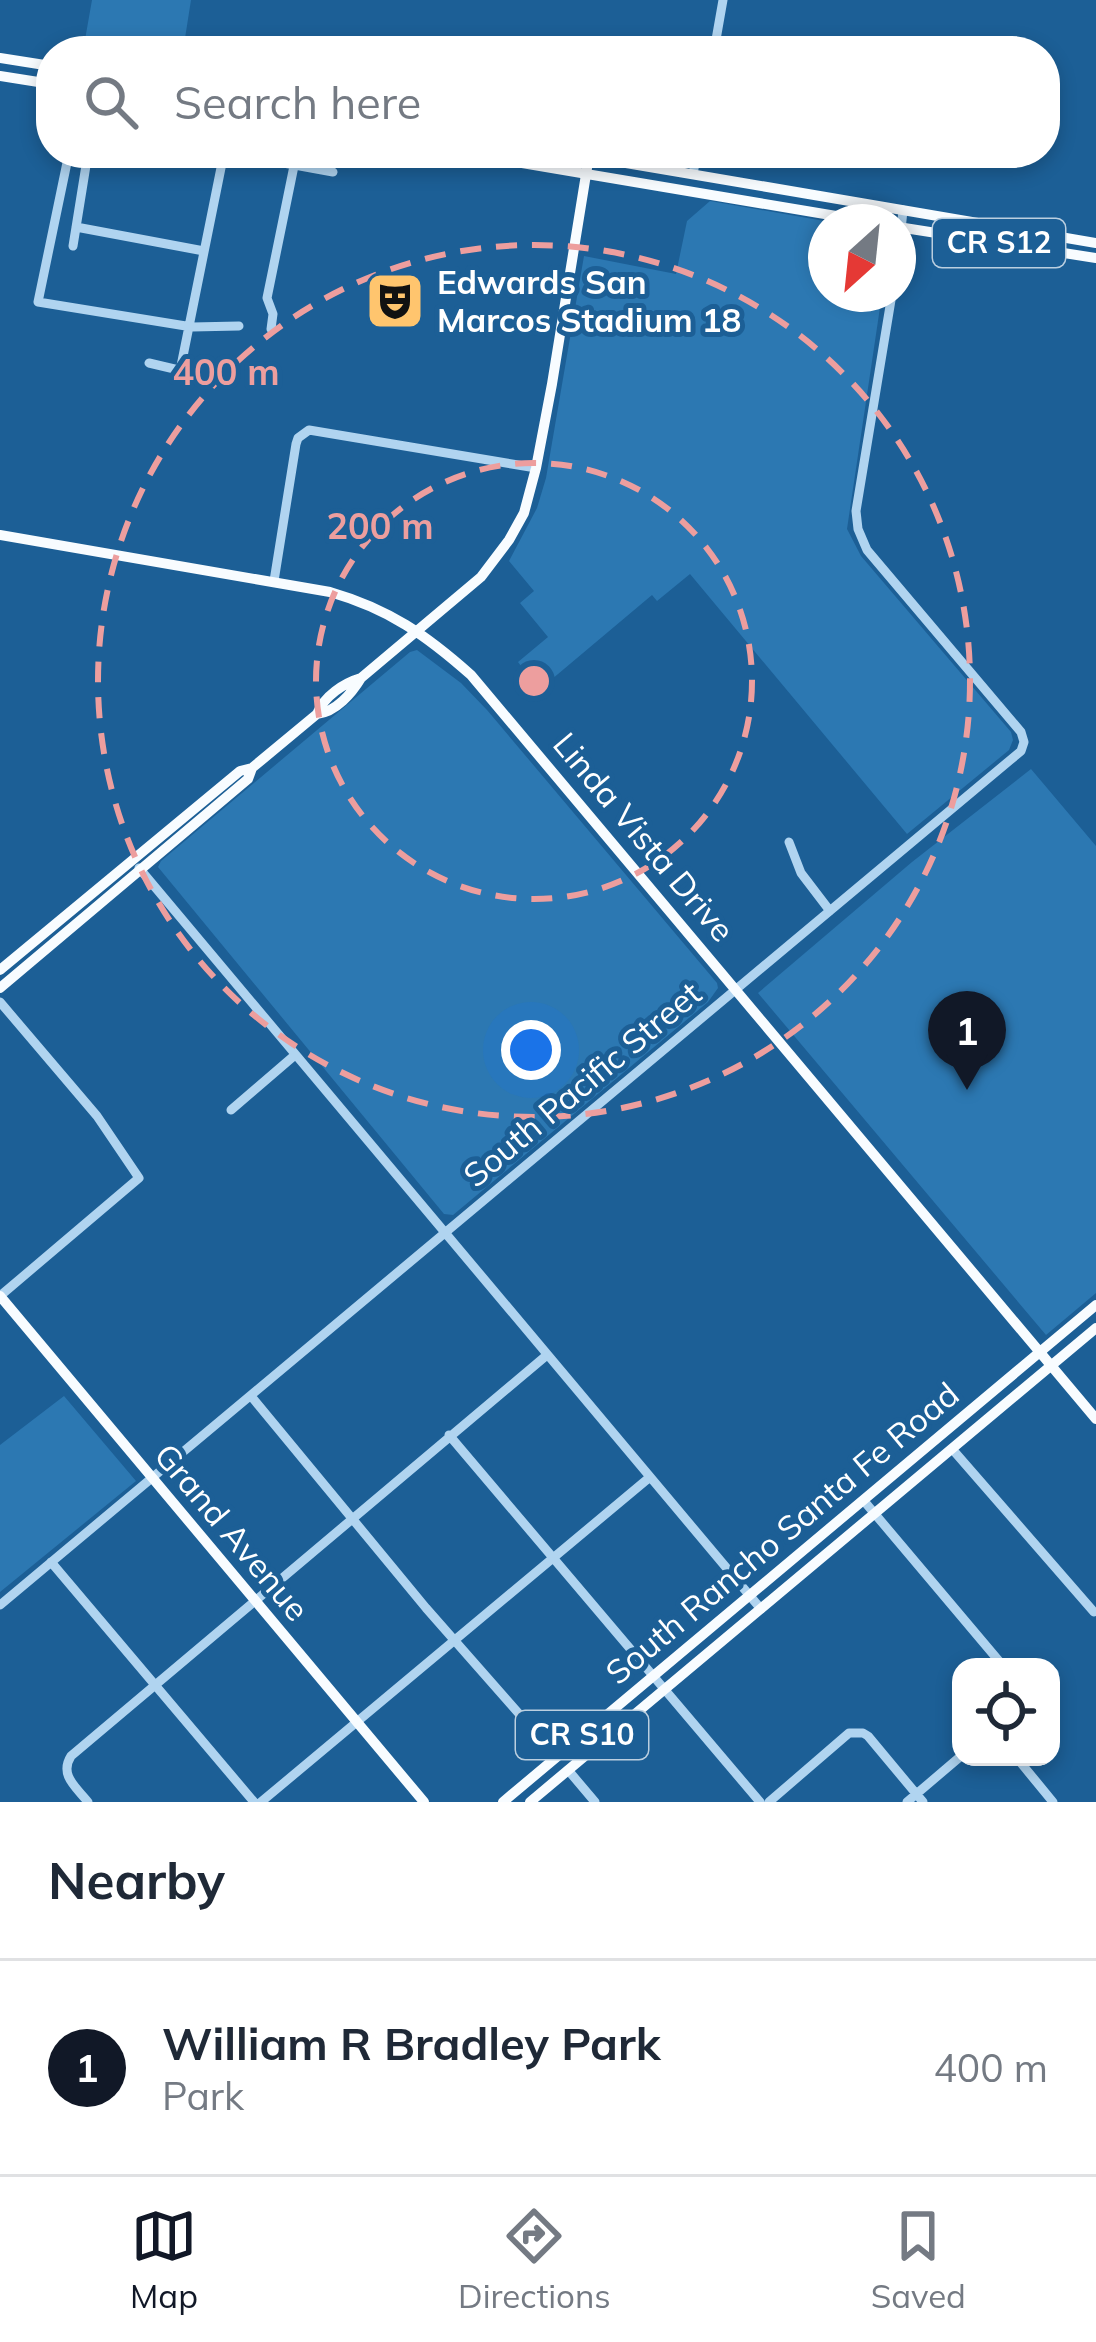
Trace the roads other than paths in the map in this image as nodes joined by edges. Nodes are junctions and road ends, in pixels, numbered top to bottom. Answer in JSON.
{"nodes":[{"id":1,"x":723,"y":0,"type":"edge"},
{"id":2,"x":717,"y":36,"type":"edge"},
{"id":3,"x":0,"y":58,"type":"edge"},
{"id":4,"x":36,"y":64,"type":"edge"},
{"id":5,"x":0,"y":76,"type":"edge"},
{"id":6,"x":36,"y":82,"type":"edge"},
{"id":7,"x":66,"y":168,"type":"edge"},
{"id":8,"x":86,"y":168,"type":"edge"},
{"id":9,"x":223,"y":168,"type":"edge"},
{"id":10,"x":294,"y":168,"type":"edge"},
{"id":11,"x":307,"y":168,"type":"edge"},
{"id":12,"x":551,"y":168,"type":"edge"},
{"id":13,"x":587,"y":168,"type":"edge"},
{"id":14,"x":660,"y":168,"type":"edge"},
{"id":15,"x":694,"y":168,"type":"edge"},
{"id":16,"x":333,"y":172,"type":"dead end"},
{"id":17,"x":586,"y":174,"type":"junction"},
{"id":18,"x":693,"y":174,"type":"junction"},
{"id":19,"x":868,"y":204,"type":"edge"},
{"id":20,"x":808,"y":211,"type":"edge"},
{"id":21,"x":916,"y":212,"type":"edge"},
{"id":22,"x":76,"y":227,"type":"junction"},
{"id":23,"x":916,"y":230,"type":"edge"},
{"id":24,"x":1096,"y":243,"type":"edge"},
{"id":25,"x":73,"y":246,"type":"dead end"},
{"id":26,"x":204,"y":251,"type":"junction"},
{"id":27,"x":1096,"y":258,"type":"edge"},
{"id":28,"x":889,"y":312,"type":"edge"},
{"id":29,"x":239,"y":326,"type":"dead end"},
{"id":30,"x":188,"y":327,"type":"junction"},
{"id":31,"x":271,"y":329,"type":"dead end"},
{"id":32,"x":149,"y":363,"type":"dead end"},
{"id":33,"x":180,"y":370,"type":"junction"},
{"id":34,"x":221,"y":380,"type":"dead end"},
{"id":35,"x":536,"y":468,"type":"junction"},
{"id":36,"x":0,"y":535,"type":"edge"},
{"id":37,"x":274,"y":581,"type":"junction"},
{"id":38,"x":417,"y":630,"type":"junction"},
{"id":39,"x":789,"y":842,"type":"dead end"},
{"id":40,"x":136,"y":864,"type":"junction"},
{"id":41,"x":830,"y":911,"type":"junction"},
{"id":42,"x":0,"y":970,"type":"edge"},
{"id":43,"x":0,"y":988,"type":"edge"},
{"id":44,"x":737,"y":990,"type":"junction"},
{"id":45,"x":0,"y":1002,"type":"edge"},
{"id":46,"x":295,"y":1055,"type":"junction"},
{"id":47,"x":231,"y":1110,"type":"dead end"},
{"id":48,"x":445,"y":1234,"type":"junction"},
{"id":49,"x":0,"y":1296,"type":"edge"},
{"id":50,"x":1096,"y":1305,"type":"edge"},
{"id":51,"x":1096,"y":1328,"type":"edge"},
{"id":52,"x":1040,"y":1352,"type":"junction"},
{"id":53,"x":547,"y":1355,"type":"junction"},
{"id":54,"x":1051,"y":1366,"type":"junction"},
{"id":55,"x":251,"y":1396,"type":"junction"},
{"id":56,"x":1096,"y":1419,"type":"edge"},
{"id":57,"x":449,"y":1436,"type":"junction"},
{"id":58,"x":953,"y":1450,"type":"junction"},
{"id":59,"x":650,"y":1477,"type":"junction"},
{"id":60,"x":152,"y":1478,"type":"junction"},
{"id":61,"x":864,"y":1501,"type":"junction"},
{"id":62,"x":875,"y":1515,"type":"junction"},
{"id":63,"x":352,"y":1517,"type":"junction"},
{"id":64,"x":553,"y":1557,"type":"junction"},
{"id":65,"x":51,"y":1562,"type":"junction"},
{"id":66,"x":749,"y":1595,"type":"junction"},
{"id":67,"x":254,"y":1600,"type":"junction"},
{"id":68,"x":0,"y":1606,"type":"edge"},
{"id":69,"x":761,"y":1609,"type":"junction"},
{"id":70,"x":1094,"y":1612,"type":"edge"},
{"id":71,"x":455,"y":1639,"type":"junction"},
{"id":72,"x":996,"y":1658,"type":"edge"},
{"id":73,"x":652,"y":1676,"type":"junction"},
{"id":74,"x":156,"y":1684,"type":"junction"},
{"id":75,"x":664,"y":1689,"type":"junction"},
{"id":76,"x":357,"y":1722,"type":"junction"},
{"id":77,"x":556,"y":1757,"type":"junction"},
{"id":78,"x":952,"y":1765,"type":"edge"},
{"id":79,"x":1023,"y":1766,"type":"edge"},
{"id":80,"x":568,"y":1770,"type":"junction"},
{"id":81,"x":920,"y":1798,"type":"edge"},
{"id":82,"x":88,"y":1802,"type":"edge"},
{"id":83,"x":258,"y":1802,"type":"edge"},
{"id":84,"x":424,"y":1802,"type":"edge"},
{"id":85,"x":503,"y":1802,"type":"edge"},
{"id":86,"x":530,"y":1802,"type":"edge"},
{"id":87,"x":595,"y":1802,"type":"edge"},
{"id":88,"x":760,"y":1802,"type":"edge"},
{"id":89,"x":769,"y":1802,"type":"edge"},
{"id":90,"x":907,"y":1802,"type":"edge"},
{"id":91,"x":1053,"y":1802,"type":"edge"}],
"edges":[{"from":1,"to":2,"type":"street"},
{"from":3,"to":4,"type":"main road"},
{"from":5,"to":6,"type":"main road"},
{"from":7,"to":30,"type":"street"},
{"from":8,"to":22,"type":"street"},
{"from":9,"to":26,"type":"street"},
{"from":10,"to":31,"type":"street"},
{"from":11,"to":16,"type":"street"},
{"from":12,"to":17,"type":"main road"},
{"from":13,"to":17,"type":"main road"},
{"from":14,"to":18,"type":"main road","number":"CR S12"},
{"from":15,"to":18,"type":"street"},
{"from":17,"to":20,"type":"main road"},
{"from":17,"to":35,"type":"main road"},
{"from":18,"to":19,"type":"main road","number":"CR S12"},
{"from":21,"to":24,"type":"main road","number":"CR S12"},
{"from":22,"to":25,"type":"street"},
{"from":22,"to":26,"type":"street"},
{"from":23,"to":27,"type":"main road","number":"CR S12"},
{"from":26,"to":30,"type":"street"},
{"from":28,"to":41,"type":"street","name":"South Pacific Street"},
{"from":29,"to":30,"type":"street"},
{"from":30,"to":33,"type":"street"},
{"from":32,"to":33,"type":"street"},
{"from":33,"to":34,"type":"street"},
{"from":35,"to":37,"type":"street"},
{"from":35,"to":38,"type":"main road"},
{"from":36,"to":37,"type":"main road","name":"Linda Vista Drive"},
{"from":37,"to":38,"type":"main road","name":"Linda Vista Drive"},
{"from":38,"to":40,"type":"main road"},
{"from":38,"to":44,"type":"main road","name":"Linda Vista Drive"},
{"from":39,"to":41,"type":"street"},
{"from":40,"to":42,"type":"main road"},
{"from":40,"to":43,"type":"main road"},
{"from":40,"to":46,"type":"street"},
{"from":41,"to":44,"type":"street","name":"South Pacific Street"},
{"from":44,"to":48,"type":"street","name":"South Pacific Street"},
{"from":44,"to":52,"type":"main road","name":"Linda Vista Drive"},
{"from":45,"to":49,"type":"street"},
{"from":46,"to":47,"type":"street"},
{"from":46,"to":48,"type":"street"},
{"from":48,"to":53,"type":"street"},
{"from":48,"to":55,"type":"street","name":"South Pacific Street"},
{"from":49,"to":60,"type":"main road","name":"Grand Avenue"},
{"from":50,"to":52,"type":"main road","name":"South Rancho Santa Fe Road","number":"CR S10"},
{"from":51,"to":54,"type":"main road","name":"South Rancho Santa Fe Road","number":"CR S10"},
{"from":52,"to":54,"type":"main road","name":"Linda Vista Drive"},
{"from":52,"to":61,"type":"main road","name":"South Rancho Santa Fe Road","number":"CR S10"},
{"from":53,"to":57,"type":"street"},
{"from":53,"to":59,"type":"street"},
{"from":54,"to":56,"type":"main road","name":"Linda Vista Drive"},
{"from":54,"to":58,"type":"main road","name":"South Rancho Santa Fe Road","number":"CR S10"},
{"from":55,"to":60,"type":"street","name":"South Pacific Street"},
{"from":55,"to":63,"type":"street"},
{"from":57,"to":63,"type":"street"},
{"from":57,"to":64,"type":"street"},
{"from":58,"to":62,"type":"main road","name":"South Rancho Santa Fe Road","number":"CR S10"},
{"from":58,"to":70,"type":"street"},
{"from":59,"to":64,"type":"street"},
{"from":59,"to":66,"type":"street"},
{"from":60,"to":65,"type":"street","name":"South Pacific Street"},
{"from":60,"to":67,"type":"main road","name":"Grand Avenue"},
{"from":61,"to":62,"type":"street"},
{"from":61,"to":66,"type":"main road","name":"South Rancho Santa Fe Road","number":"CR S10"},
{"from":62,"to":69,"type":"main road","name":"South Rancho Santa Fe Road","number":"CR S10"},
{"from":62,"to":72,"type":"street"},
{"from":63,"to":67,"type":"street"},
{"from":63,"to":71,"type":"street"},
{"from":64,"to":71,"type":"street"},
{"from":64,"to":73,"type":"street"},
{"from":65,"to":68,"type":"street","name":"South Pacific Street"},
{"from":65,"to":74,"type":"street"},
{"from":66,"to":69,"type":"street"},
{"from":66,"to":73,"type":"main road","name":"South Rancho Santa Fe Road","number":"CR S10"},
{"from":67,"to":74,"type":"street"},
{"from":67,"to":76,"type":"main road","name":"Grand Avenue"},
{"from":69,"to":75,"type":"main road","name":"South Rancho Santa Fe Road","number":"CR S10"},
{"from":71,"to":76,"type":"street"},
{"from":71,"to":77,"type":"street"},
{"from":73,"to":75,"type":"street"},
{"from":73,"to":77,"type":"main road","name":"South Rancho Santa Fe Road","number":"CR S10"},
{"from":74,"to":82,"type":"street"},
{"from":74,"to":83,"type":"street"},
{"from":75,"to":80,"type":"main road","name":"South Rancho Santa Fe Road","number":"CR S10"},
{"from":75,"to":88,"type":"street"},
{"from":76,"to":83,"type":"street"},
{"from":76,"to":84,"type":"main road","name":"Grand Avenue"},
{"from":77,"to":85,"type":"main road","name":"South Rancho Santa Fe Road","number":"CR S10"},
{"from":78,"to":81,"type":"street"},
{"from":79,"to":91,"type":"street"},
{"from":80,"to":86,"type":"main road","name":"South Rancho Santa Fe Road","number":"CR S10"},
{"from":80,"to":87,"type":"street"},
{"from":81,"to":89,"type":"street"},
{"from":81,"to":90,"type":"street"}]}
